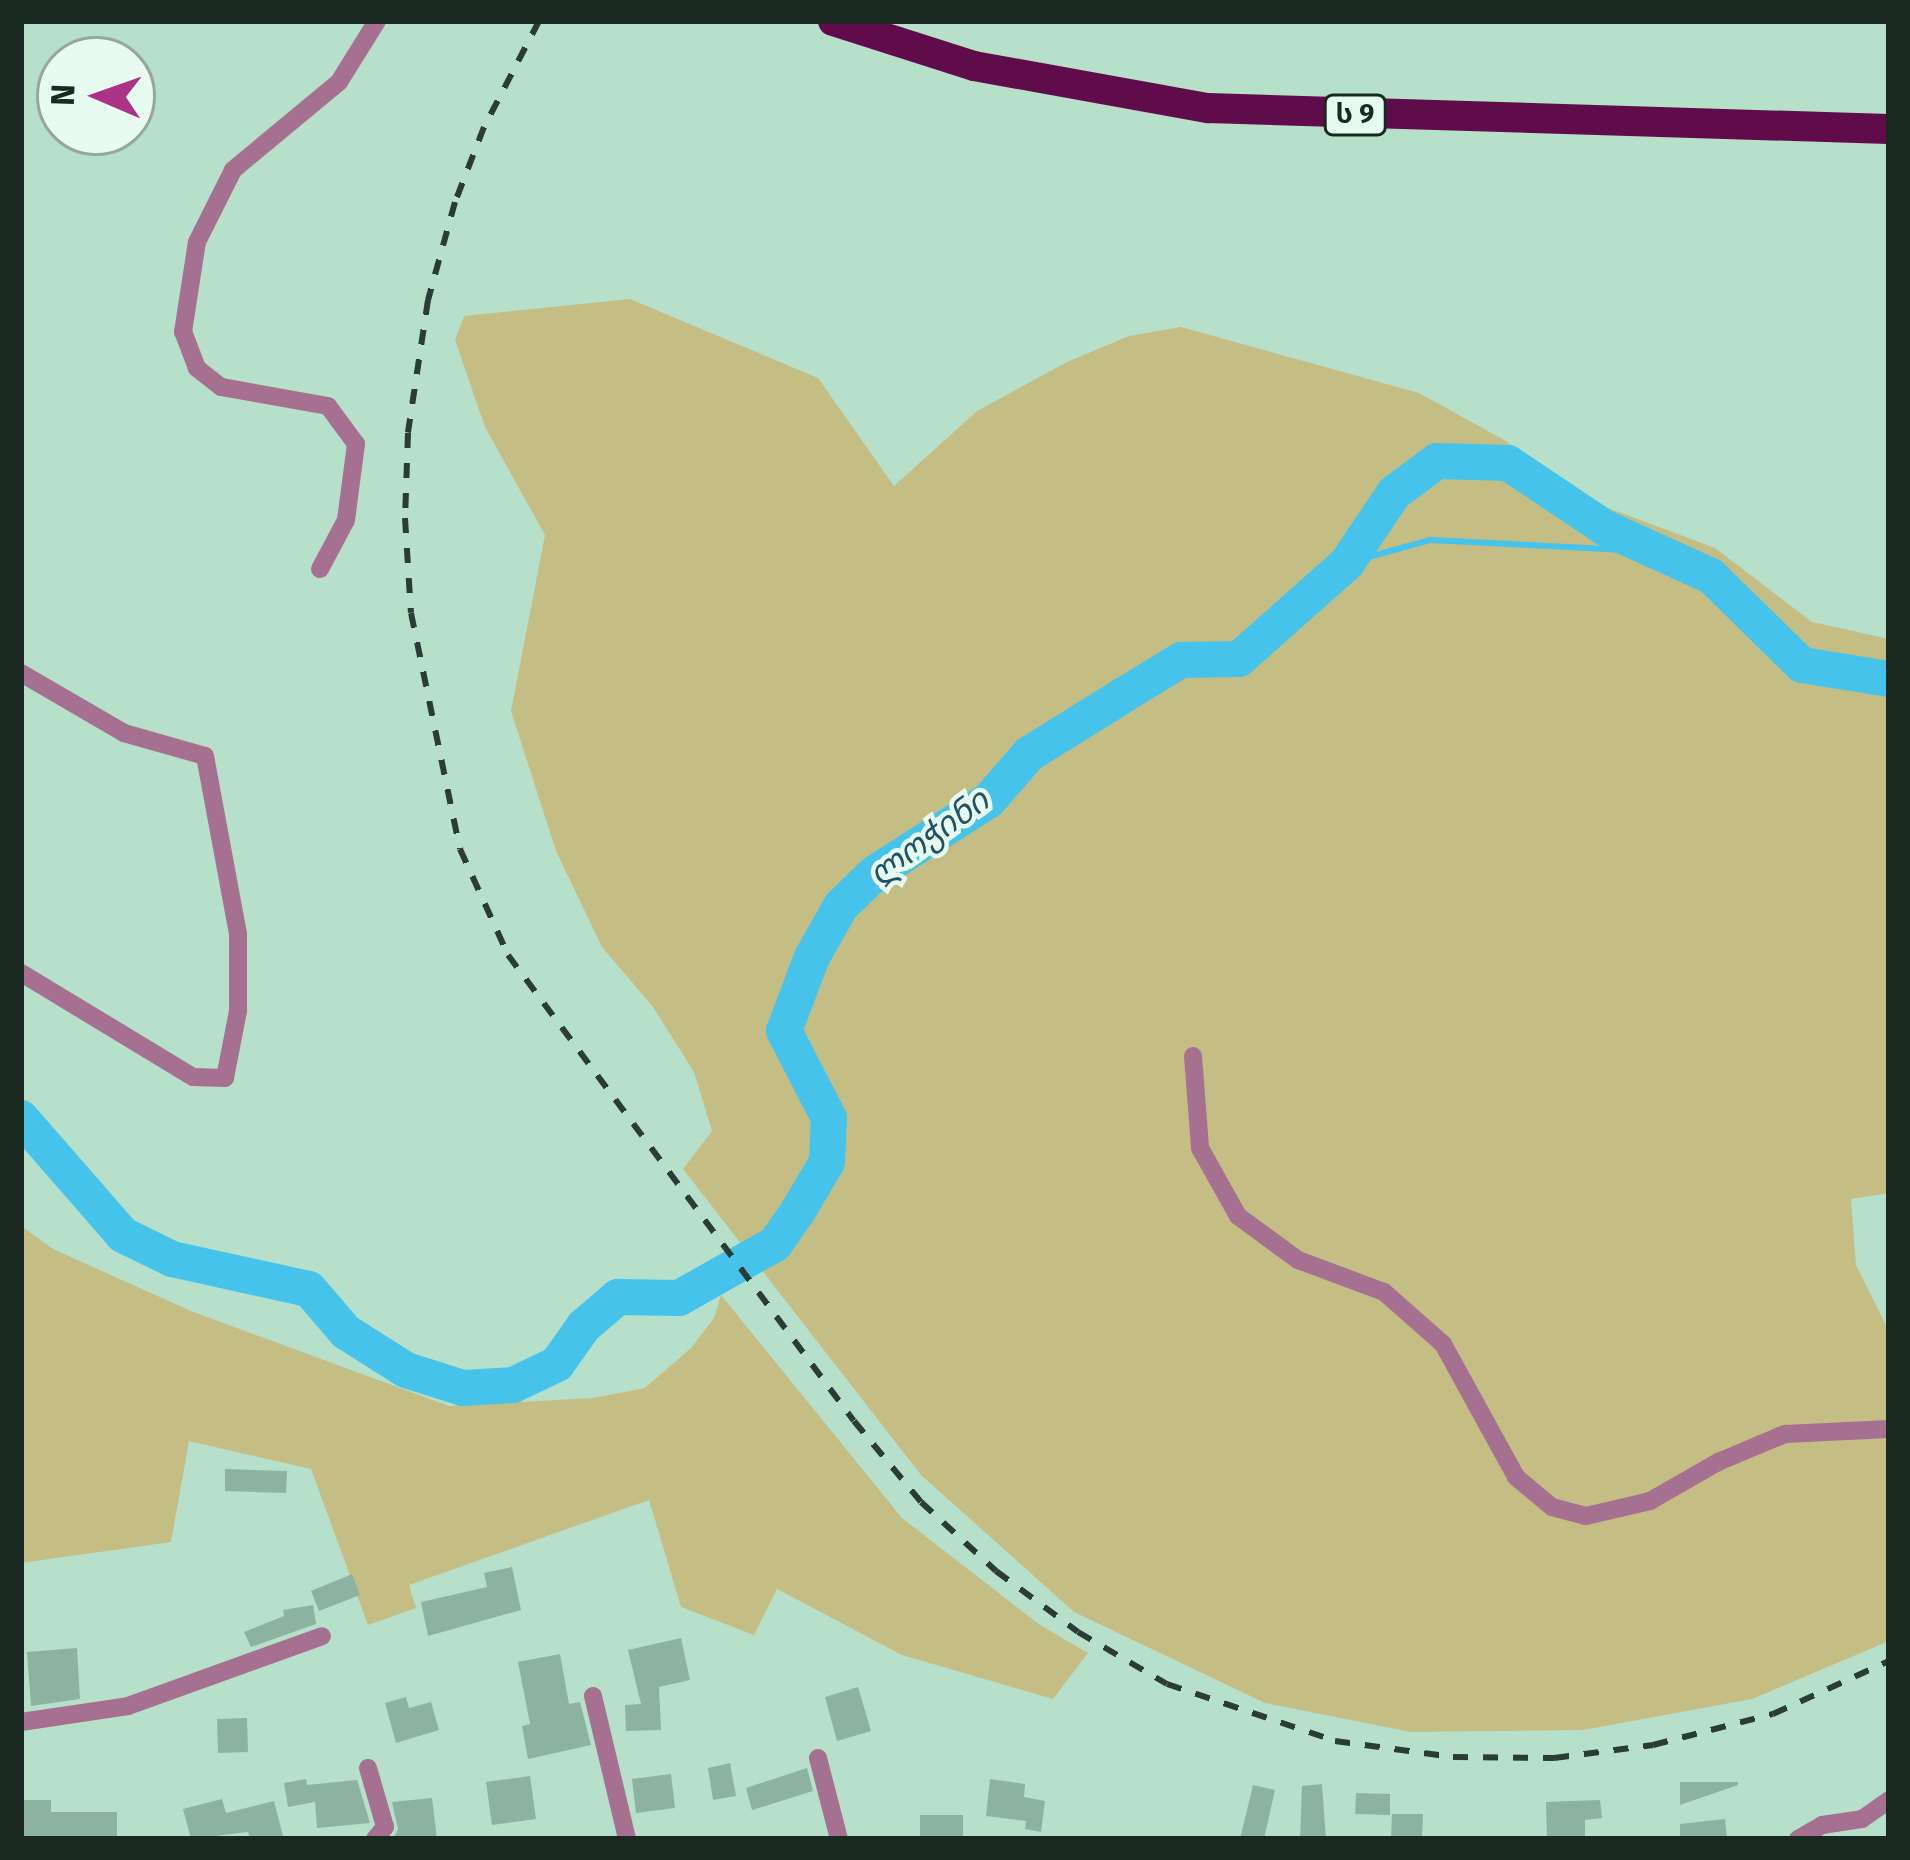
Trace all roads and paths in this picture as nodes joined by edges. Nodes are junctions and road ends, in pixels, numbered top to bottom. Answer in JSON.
{"nodes":[{"id":1,"x":377,"y":21,"type":"edge"},
{"id":2,"x":832,"y":21,"type":"edge"},
{"id":3,"x":1889,"y":129,"type":"edge"},
{"id":4,"x":320,"y":569,"type":"dead end"},
{"id":5,"x":21,"y":673,"type":"edge"},
{"id":6,"x":21,"y":974,"type":"edge"},
{"id":7,"x":1193,"y":1056,"type":"dead end"},
{"id":8,"x":1889,"y":1429,"type":"edge"},
{"id":9,"x":322,"y":1636,"type":"dead end"},
{"id":10,"x":593,"y":1696,"type":"dead end"},
{"id":11,"x":21,"y":1722,"type":"edge"},
{"id":12,"x":818,"y":1758,"type":"dead end"},
{"id":13,"x":368,"y":1768,"type":"dead end"},
{"id":14,"x":1889,"y":1801,"type":"edge"},
{"id":15,"x":375,"y":1839,"type":"edge"},
{"id":16,"x":627,"y":1839,"type":"edge"},
{"id":17,"x":838,"y":1839,"type":"edge"},
{"id":18,"x":1798,"y":1839,"type":"edge"}],
"edges":[{"from":1,"to":4,"type":"street"},
{"from":2,"to":3,"type":"highway","number":"ს 9"},
{"from":5,"to":6,"type":"street"},
{"from":7,"to":8,"type":"street"},
{"from":9,"to":11,"type":"street"},
{"from":10,"to":16,"type":"street"},
{"from":12,"to":17,"type":"street"},
{"from":13,"to":15,"type":"street"},
{"from":14,"to":18,"type":"street"}]}
